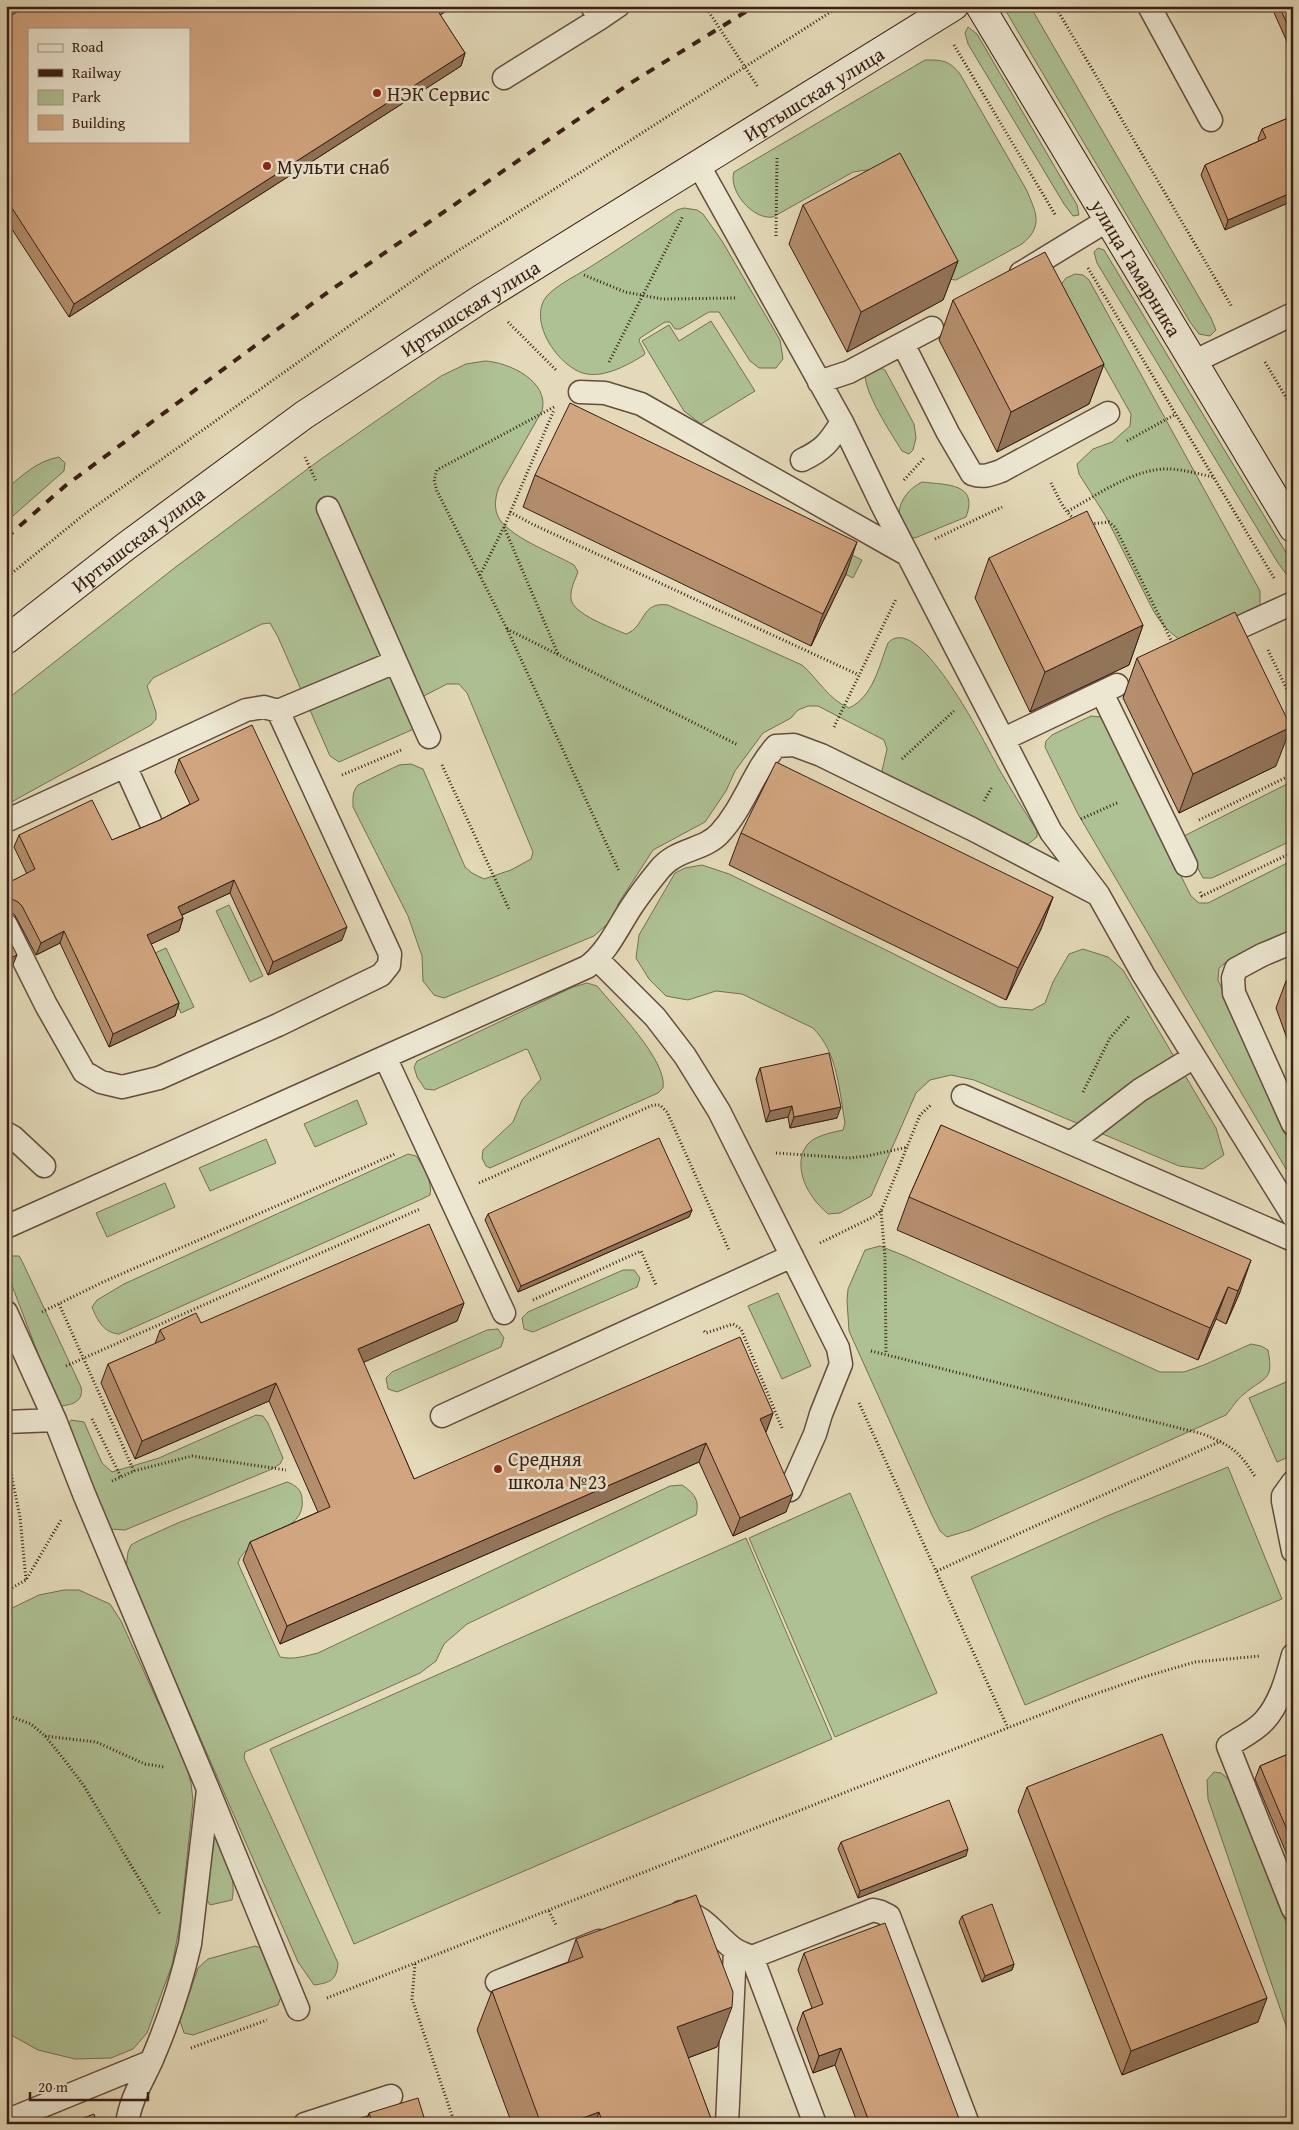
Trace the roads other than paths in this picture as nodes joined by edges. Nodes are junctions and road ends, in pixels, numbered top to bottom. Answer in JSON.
{"nodes":[{"id":1,"x":618,"y":6,"type":"edge"},
{"id":2,"x":954,"y":6,"type":"edge"},
{"id":3,"x":980,"y":6,"type":"edge"},
{"id":4,"x":1149,"y":6,"type":"edge"},
{"id":5,"x":595,"y":12,"type":"edge"},
{"id":6,"x":504,"y":78,"type":"dead end"},
{"id":7,"x":1211,"y":120,"type":"dead end"},
{"id":8,"x":703,"y":173,"type":"junction"},
{"id":9,"x":1108,"y":220,"type":"junction"},
{"id":10,"x":1000,"y":286,"type":"edge"},
{"id":11,"x":1293,"y":314,"type":"edge"},
{"id":12,"x":932,"y":328,"type":"edge"},
{"id":13,"x":903,"y":344,"type":"junction"},
{"id":14,"x":1193,"y":362,"type":"junction"},
{"id":15,"x":820,"y":382,"type":"junction"},
{"id":16,"x":587,"y":392,"type":"road end"},
{"id":17,"x":1108,"y":413,"type":"dead end"},
{"id":18,"x":842,"y":422,"type":"junction"},
{"id":19,"x":802,"y":460,"type":"dead end"},
{"id":20,"x":328,"y":508,"type":"dead end"},
{"id":21,"x":1293,"y":528,"type":"edge"},
{"id":22,"x":908,"y":555,"type":"junction"},
{"id":23,"x":1292,"y":604,"type":"edge"},
{"id":24,"x":6,"y":640,"type":"edge"},
{"id":25,"x":1178,"y":656,"type":"edge"},
{"id":26,"x":394,"y":662,"type":"junction"},
{"id":27,"x":278,"y":711,"type":"junction"},
{"id":28,"x":429,"y":738,"type":"road end"},
{"id":29,"x":1004,"y":739,"type":"junction"},
{"id":30,"x":125,"y":766,"type":"junction"},
{"id":31,"x":6,"y":821,"type":"edge"},
{"id":32,"x":150,"y":821,"type":"dead end"},
{"id":33,"x":1186,"y":864,"type":"dead end"},
{"id":34,"x":1098,"y":894,"type":"junction"},
{"id":35,"x":6,"y":925,"type":"edge"},
{"id":36,"x":1293,"y":942,"type":"edge"},
{"id":37,"x":598,"y":960,"type":"junction"},
{"id":38,"x":1194,"y":1057,"type":"junction"},
{"id":39,"x":385,"y":1058,"type":"junction"},
{"id":40,"x":963,"y":1096,"type":"road end"},
{"id":41,"x":1293,"y":1124,"type":"edge"},
{"id":42,"x":6,"y":1133,"type":"edge"},
{"id":43,"x":1066,"y":1141,"type":"junction"},
{"id":44,"x":44,"y":1166,"type":"dead end"},
{"id":45,"x":1293,"y":1216,"type":"edge"},
{"id":46,"x":6,"y":1227,"type":"edge"},
{"id":47,"x":1293,"y":1240,"type":"edge"},
{"id":48,"x":792,"y":1256,"type":"junction"},
{"id":49,"x":6,"y":1312,"type":"edge"},
{"id":50,"x":504,"y":1313,"type":"road end"},
{"id":51,"x":442,"y":1416,"type":"dead end"},
{"id":52,"x":55,"y":1420,"type":"junction"},
{"id":53,"x":6,"y":1422,"type":"edge"},
{"id":54,"x":791,"y":1487,"type":"edge"},
{"id":55,"x":1288,"y":1489,"type":"edge"},
{"id":56,"x":1293,"y":1551,"type":"edge"},
{"id":57,"x":1293,"y":1655,"type":"edge"},
{"id":58,"x":204,"y":1780,"type":"junction"},
{"id":59,"x":1293,"y":1909,"type":"edge"},
{"id":60,"x":657,"y":1919,"type":"edge"},
{"id":61,"x":622,"y":1933,"type":"edge"},
{"id":62,"x":744,"y":1954,"type":"junction"},
{"id":63,"x":497,"y":1982,"type":"dead end"},
{"id":64,"x":298,"y":2009,"type":"road end"},
{"id":65,"x":150,"y":2062,"type":"junction"},
{"id":66,"x":391,"y":2096,"type":"dead end"},
{"id":67,"x":6,"y":2121,"type":"edge"},
{"id":68,"x":127,"y":2124,"type":"edge"},
{"id":69,"x":304,"y":2124,"type":"edge"},
{"id":70,"x":727,"y":2124,"type":"edge"},
{"id":71,"x":815,"y":2124,"type":"edge"},
{"id":72,"x":968,"y":2124,"type":"edge"}],
"edges":[{"from":1,"to":5,"type":"lane"},
{"from":2,"to":8,"type":"main road","name":"Иртышская улица"},
{"from":3,"to":9,"type":"main road","name":"улица Гамарника"},
{"from":4,"to":7,"type":"lane"},
{"from":5,"to":6,"type":"lane"},
{"from":8,"to":15,"type":"lane"},
{"from":8,"to":24,"type":"main road","name":"Иртышская улица"},
{"from":9,"to":10,"type":"lane"},
{"from":9,"to":14,"type":"main road","name":"улица Гамарника"},
{"from":11,"to":14,"type":"lane"},
{"from":12,"to":13,"type":"lane"},
{"from":13,"to":15,"type":"lane"},
{"from":13,"to":17,"type":"lane"},
{"from":14,"to":21,"type":"main road","name":"улица Гамарника"},
{"from":15,"to":18,"type":"lane"},
{"from":16,"to":22,"type":"lane"},
{"from":18,"to":19,"type":"lane"},
{"from":18,"to":22,"type":"lane"},
{"from":20,"to":26,"type":"lane"},
{"from":22,"to":29,"type":"lane"},
{"from":23,"to":25,"type":"lane"},
{"from":26,"to":27,"type":"lane"},
{"from":26,"to":28,"type":"lane"},
{"from":27,"to":30,"type":"lane"},
{"from":27,"to":35,"type":"lane"},
{"from":29,"to":33,"type":"lane"},
{"from":29,"to":34,"type":"lane"},
{"from":30,"to":31,"type":"lane"},
{"from":30,"to":32,"type":"lane"},
{"from":34,"to":37,"type":"lane"},
{"from":34,"to":38,"type":"lane"},
{"from":36,"to":41,"type":"lane"},
{"from":37,"to":39,"type":"lane"},
{"from":37,"to":48,"type":"lane"},
{"from":38,"to":43,"type":"lane"},
{"from":38,"to":45,"type":"lane"},
{"from":39,"to":46,"type":"lane"},
{"from":39,"to":50,"type":"lane"},
{"from":40,"to":43,"type":"lane"},
{"from":42,"to":44,"type":"lane"},
{"from":43,"to":47,"type":"lane"},
{"from":48,"to":51,"type":"lane"},
{"from":48,"to":54,"type":"lane"},
{"from":49,"to":52,"type":"lane"},
{"from":52,"to":53,"type":"lane"},
{"from":52,"to":58,"type":"lane"},
{"from":55,"to":56,"type":"lane"},
{"from":57,"to":59,"type":"lane"},
{"from":58,"to":64,"type":"lane"},
{"from":58,"to":65,"type":"lane"},
{"from":60,"to":62,"type":"lane"},
{"from":61,"to":63,"type":"lane"},
{"from":62,"to":70,"type":"lane"},
{"from":62,"to":71,"type":"lane"},
{"from":62,"to":72,"type":"lane"},
{"from":65,"to":67,"type":"lane"},
{"from":65,"to":68,"type":"lane"},
{"from":66,"to":69,"type":"lane"}]}
